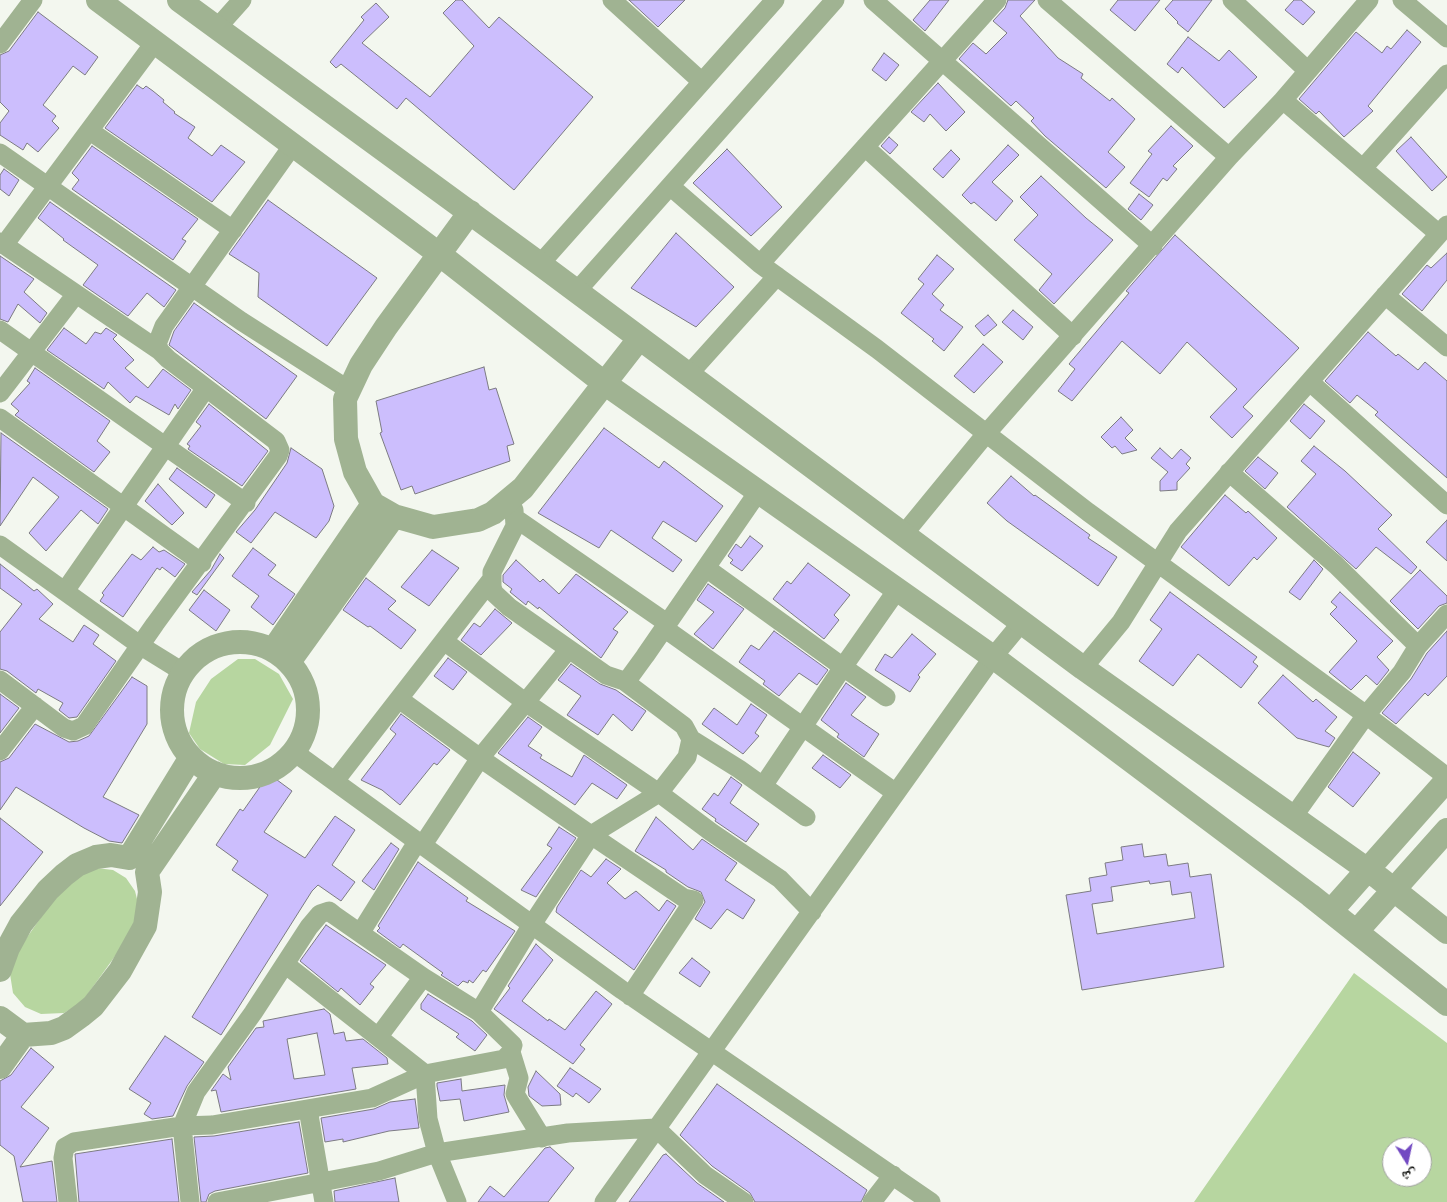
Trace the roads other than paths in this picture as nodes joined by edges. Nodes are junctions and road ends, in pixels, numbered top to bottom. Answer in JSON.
{"nodes":[{"id":1,"x":33,"y":0,"type":"edge"},
{"id":2,"x":98,"y":0,"type":"edge"},
{"id":3,"x":179,"y":0,"type":"edge"},
{"id":4,"x":242,"y":0,"type":"edge"},
{"id":5,"x":612,"y":0,"type":"edge"},
{"id":6,"x":775,"y":0,"type":"edge"},
{"id":7,"x":835,"y":0,"type":"edge"},
{"id":8,"x":873,"y":0,"type":"edge"},
{"id":9,"x":997,"y":0,"type":"edge"},
{"id":10,"x":1047,"y":0,"type":"edge"},
{"id":11,"x":1232,"y":0,"type":"edge"},
{"id":12,"x":1369,"y":0,"type":"edge"},
{"id":13,"x":1402,"y":0,"type":"edge"},
{"id":14,"x":217,"y":28,"type":"junction"},
{"id":15,"x":1447,"y":38,"type":"edge"},
{"id":16,"x":155,"y":42,"type":"junction"},
{"id":17,"x":0,"y":44,"type":"edge"},
{"id":18,"x":942,"y":61,"type":"junction"},
{"id":19,"x":1308,"y":71,"type":"junction"},
{"id":20,"x":1447,"y":74,"type":"edge"},
{"id":21,"x":702,"y":82,"type":"junction"},
{"id":22,"x":1284,"y":100,"type":"junction"},
{"id":23,"x":90,"y":130,"type":"junction"},
{"id":24,"x":293,"y":145,"type":"junction"},
{"id":25,"x":865,"y":147,"type":"junction"},
{"id":26,"x":0,"y":153,"type":"edge"},
{"id":27,"x":1229,"y":157,"type":"junction"},
{"id":28,"x":1364,"y":167,"type":"junction"},
{"id":29,"x":48,"y":186,"type":"junction"},
{"id":30,"x":670,"y":186,"type":"junction"},
{"id":31,"x":470,"y":212,"type":"junction"},
{"id":32,"x":1443,"y":229,"type":"edge"},
{"id":33,"x":233,"y":230,"type":"junction"},
{"id":34,"x":2,"y":244,"type":"edge"},
{"id":35,"x":1153,"y":246,"type":"junction"},
{"id":36,"x":439,"y":254,"type":"junction"},
{"id":37,"x":540,"y":264,"type":"junction"},
{"id":38,"x":760,"y":264,"type":"junction"},
{"id":39,"x":776,"y":276,"type":"junction"},
{"id":40,"x":192,"y":288,"type":"junction"},
{"id":41,"x":576,"y":292,"type":"junction"},
{"id":42,"x":76,"y":294,"type":"junction"},
{"id":43,"x":1385,"y":295,"type":"junction"},
{"id":44,"x":0,"y":330,"type":"edge"},
{"id":45,"x":1073,"y":336,"type":"junction"},
{"id":46,"x":639,"y":338,"type":"junction"},
{"id":47,"x":1447,"y":347,"type":"edge"},
{"id":48,"x":160,"y":351,"type":"junction"},
{"id":49,"x":31,"y":352,"type":"junction"},
{"id":50,"x":688,"y":374,"type":"junction"},
{"id":51,"x":1310,"y":382,"type":"junction"},
{"id":52,"x":604,"y":383,"type":"junction"},
{"id":53,"x":206,"y":388,"type":"junction"},
{"id":54,"x":349,"y":390,"type":"junction"},
{"id":55,"x":0,"y":393,"type":"edge"},
{"id":56,"x":0,"y":418,"type":"edge"},
{"id":57,"x":985,"y":435,"type":"junction"},
{"id":58,"x":165,"y":446,"type":"junction"},
{"id":59,"x":1229,"y":472,"type":"junction"},
{"id":60,"x":758,"y":492,"type":"junction"},
{"id":61,"x":246,"y":503,"type":"junction"},
{"id":62,"x":373,"y":504,"type":"junction"},
{"id":63,"x":1447,"y":504,"type":"edge"},
{"id":64,"x":122,"y":506,"type":"junction"},
{"id":65,"x":512,"y":510,"type":"junction"},
{"id":66,"x":394,"y":516,"type":"junction"},
{"id":67,"x":903,"y":535,"type":"junction"},
{"id":68,"x":0,"y":545,"type":"edge"},
{"id":69,"x":202,"y":563,"type":"junction"},
{"id":70,"x":1156,"y":563,"type":"junction"},
{"id":71,"x":706,"y":568,"type":"junction"},
{"id":72,"x":491,"y":580,"type":"junction"},
{"id":73,"x":897,"y":590,"type":"junction"},
{"id":74,"x":65,"y":591,"type":"junction"},
{"id":75,"x":1447,"y":614,"type":"edge"},
{"id":76,"x":1022,"y":622,"type":"junction"},
{"id":77,"x":665,"y":626,"type":"junction"},
{"id":78,"x":444,"y":641,"type":"junction"},
{"id":79,"x":142,"y":646,"type":"junction"},
{"id":80,"x":1418,"y":646,"type":"junction"},
{"id":81,"x":569,"y":649,"type":"junction"},
{"id":82,"x":281,"y":656,"type":"junction"},
{"id":83,"x":993,"y":657,"type":"junction"},
{"id":84,"x":843,"y":667,"type":"junction"},
{"id":85,"x":1083,"y":668,"type":"junction"},
{"id":86,"x":184,"y":672,"type":"junction"},
{"id":87,"x":0,"y":680,"type":"edge"},
{"id":88,"x":624,"y":681,"type":"junction"},
{"id":89,"x":886,"y":697,"type":"dead end"},
{"id":90,"x":399,"y":698,"type":"junction"},
{"id":91,"x":525,"y":702,"type":"junction"},
{"id":92,"x":35,"y":706,"type":"junction"},
{"id":93,"x":1366,"y":715,"type":"junction"},
{"id":94,"x":804,"y":727,"type":"junction"},
{"id":95,"x":691,"y":740,"type":"junction"},
{"id":96,"x":0,"y":751,"type":"edge"},
{"id":97,"x":294,"y":752,"type":"junction"},
{"id":98,"x":191,"y":757,"type":"junction"},
{"id":99,"x":480,"y":758,"type":"junction"},
{"id":100,"x":215,"y":773,"type":"junction"},
{"id":101,"x":1447,"y":779,"type":"edge"},
{"id":102,"x":334,"y":781,"type":"junction"},
{"id":103,"x":762,"y":786,"type":"junction"},
{"id":104,"x":659,"y":793,"type":"junction"},
{"id":105,"x":896,"y":793,"type":"junction"},
{"id":106,"x":806,"y":817,"type":"dead end"},
{"id":107,"x":1293,"y":817,"type":"junction"},
{"id":108,"x":1447,"y":830,"type":"edge"},
{"id":109,"x":591,"y":835,"type":"junction"},
{"id":110,"x":420,"y":844,"type":"junction"},
{"id":111,"x":138,"y":865,"type":"junction"},
{"id":112,"x":1368,"y":870,"type":"junction"},
{"id":113,"x":1393,"y":890,"type":"junction"},
{"id":114,"x":1331,"y":911,"type":"junction"},
{"id":115,"x":812,"y":912,"type":"junction"},
{"id":116,"x":531,"y":926,"type":"junction"},
{"id":117,"x":1357,"y":931,"type":"junction"},
{"id":118,"x":361,"y":932,"type":"junction"},
{"id":119,"x":1447,"y":932,"type":"edge"},
{"id":120,"x":285,"y":964,"type":"junction"},
{"id":121,"x":0,"y":970,"type":"edge"},
{"id":122,"x":424,"y":977,"type":"junction"},
{"id":123,"x":630,"y":996,"type":"junction"},
{"id":124,"x":1447,"y":1004,"type":"edge"},
{"id":125,"x":479,"y":1012,"type":"junction"},
{"id":126,"x":0,"y":1018,"type":"edge"},
{"id":127,"x":23,"y":1035,"type":"junction"},
{"id":128,"x":379,"y":1036,"type":"junction"},
{"id":129,"x":511,"y":1052,"type":"junction"},
{"id":130,"x":712,"y":1052,"type":"junction"},
{"id":131,"x":0,"y":1066,"type":"edge"},
{"id":132,"x":424,"y":1074,"type":"junction"},
{"id":133,"x":308,"y":1109,"type":"junction"},
{"id":134,"x":182,"y":1126,"type":"junction"},
{"id":135,"x":656,"y":1128,"type":"junction"},
{"id":136,"x":542,"y":1138,"type":"junction"},
{"id":137,"x":437,"y":1153,"type":"junction"},
{"id":138,"x":893,"y":1175,"type":"junction"},
{"id":139,"x":323,"y":1193,"type":"edge"},
{"id":140,"x":68,"y":1202,"type":"edge"},
{"id":141,"x":190,"y":1202,"type":"edge"},
{"id":142,"x":217,"y":1202,"type":"edge"},
{"id":143,"x":457,"y":1202,"type":"edge"},
{"id":144,"x":604,"y":1202,"type":"edge"},
{"id":145,"x":744,"y":1202,"type":"edge"},
{"id":146,"x":872,"y":1202,"type":"edge"},
{"id":147,"x":931,"y":1202,"type":"edge"}],
"edges":[{"from":1,"to":17,"type":"street"},
{"from":2,"to":16,"type":"street"},
{"from":3,"to":14,"type":"street"},
{"from":4,"to":14,"type":"street"},
{"from":5,"to":21,"type":"street"},
{"from":6,"to":21,"type":"street"},
{"from":7,"to":30,"type":"street"},
{"from":8,"to":18,"type":"street"},
{"from":9,"to":18,"type":"street"},
{"from":10,"to":27,"type":"street"},
{"from":11,"to":19,"type":"street"},
{"from":12,"to":19,"type":"street"},
{"from":13,"to":15,"type":"street"},
{"from":14,"to":31,"type":"street"},
{"from":16,"to":23,"type":"street"},
{"from":16,"to":24,"type":"street"},
{"from":18,"to":25,"type":"street"},
{"from":18,"to":35,"type":"street"},
{"from":19,"to":22,"type":"street"},
{"from":20,"to":28,"type":"street"},
{"from":21,"to":37,"type":"street"},
{"from":22,"to":27,"type":"street"},
{"from":22,"to":28,"type":"street"},
{"from":23,"to":29,"type":"street"},
{"from":23,"to":33,"type":"street"},
{"from":24,"to":33,"type":"street"},
{"from":24,"to":36,"type":"street"},
{"from":25,"to":38,"type":"street"},
{"from":25,"to":45,"type":"street"},
{"from":26,"to":29,"type":"street"},
{"from":27,"to":35,"type":"street"},
{"from":28,"to":32,"type":"street"},
{"from":29,"to":34,"type":"street"},
{"from":29,"to":40,"type":"street"},
{"from":30,"to":38,"type":"street"},
{"from":30,"to":41,"type":"street"},
{"from":31,"to":36,"type":"street"},
{"from":31,"to":37,"type":"street"},
{"from":32,"to":43,"type":"street"},
{"from":33,"to":40,"type":"street"},
{"from":34,"to":42,"type":"street"},
{"from":35,"to":45,"type":"street"},
{"from":36,"to":52,"type":"street"},
{"from":36,"to":54,"type":"street"},
{"from":37,"to":41,"type":"street"},
{"from":38,"to":39,"type":"street"},
{"from":39,"to":50,"type":"street"},
{"from":39,"to":57,"type":"street"},
{"from":40,"to":48,"type":"street"},
{"from":40,"to":54,"type":"street"},
{"from":41,"to":46,"type":"street"},
{"from":42,"to":48,"type":"street"},
{"from":42,"to":49,"type":"street"},
{"from":43,"to":47,"type":"street"},
{"from":43,"to":51,"type":"street"},
{"from":44,"to":49,"type":"street"},
{"from":45,"to":57,"type":"street"},
{"from":46,"to":50,"type":"street"},
{"from":46,"to":52,"type":"street"},
{"from":48,"to":53,"type":"street"},
{"from":49,"to":55,"type":"street"},
{"from":49,"to":58,"type":"street"},
{"from":50,"to":67,"type":"street"},
{"from":51,"to":59,"type":"street"},
{"from":51,"to":63,"type":"street"},
{"from":52,"to":60,"type":"street"},
{"from":52,"to":65,"type":"street"},
{"from":53,"to":58,"type":"street"},
{"from":53,"to":61,"type":"street"},
{"from":54,"to":62,"type":"street"},
{"from":56,"to":64,"type":"street"},
{"from":57,"to":67,"type":"street"},
{"from":57,"to":70,"type":"street"},
{"from":58,"to":61,"type":"street"},
{"from":58,"to":64,"type":"street"},
{"from":59,"to":70,"type":"street"},
{"from":59,"to":80,"type":"street"},
{"from":60,"to":71,"type":"street"},
{"from":60,"to":73,"type":"street"},
{"from":61,"to":69,"type":"street"},
{"from":62,"to":66,"type":"street"},
{"from":62,"to":82,"type":"street"},
{"from":64,"to":69,"type":"street"},
{"from":64,"to":74,"type":"street"},
{"from":65,"to":66,"type":"street"},
{"from":65,"to":72,"type":"street"},
{"from":65,"to":77,"type":"street"},
{"from":66,"to":82,"type":"street"},
{"from":67,"to":76,"type":"street"},
{"from":68,"to":74,"type":"street"},
{"from":69,"to":79,"type":"street"},
{"from":70,"to":85,"type":"street"},
{"from":70,"to":93,"type":"street"},
{"from":71,"to":77,"type":"street"},
{"from":71,"to":84,"type":"street"},
{"from":72,"to":78,"type":"street"},
{"from":72,"to":81,"type":"street"},
{"from":73,"to":83,"type":"street"},
{"from":73,"to":84,"type":"street"},
{"from":74,"to":79,"type":"street"},
{"from":75,"to":80,"type":"street"},
{"from":76,"to":83,"type":"street"},
{"from":76,"to":85,"type":"street"},
{"from":77,"to":88,"type":"street"},
{"from":77,"to":94,"type":"street"},
{"from":78,"to":90,"type":"street"},
{"from":78,"to":91,"type":"street"},
{"from":79,"to":86,"type":"street"},
{"from":79,"to":92,"type":"street"},
{"from":80,"to":93,"type":"street"},
{"from":81,"to":88,"type":"street"},
{"from":81,"to":91,"type":"street"},
{"from":82,"to":86,"type":"street"},
{"from":82,"to":97,"type":"street"},
{"from":83,"to":105,"type":"street"},
{"from":83,"to":114,"type":"street"},
{"from":84,"to":89,"type":"street"},
{"from":84,"to":94,"type":"street"},
{"from":85,"to":107,"type":"street"},
{"from":86,"to":98,"type":"street"},
{"from":87,"to":92,"type":"street"},
{"from":88,"to":95,"type":"street"},
{"from":90,"to":99,"type":"street"},
{"from":90,"to":102,"type":"street"},
{"from":91,"to":99,"type":"street"},
{"from":91,"to":104,"type":"street"},
{"from":92,"to":96,"type":"street"},
{"from":93,"to":101,"type":"street"},
{"from":93,"to":107,"type":"street"},
{"from":94,"to":103,"type":"street"},
{"from":94,"to":105,"type":"street"},
{"from":95,"to":103,"type":"street"},
{"from":95,"to":104,"type":"street"},
{"from":97,"to":100,"type":"street"},
{"from":97,"to":102,"type":"street"},
{"from":98,"to":100,"type":"street"},
{"from":98,"to":111,"type":"street"},
{"from":99,"to":109,"type":"street"},
{"from":99,"to":110,"type":"street"},
{"from":100,"to":111,"type":"street"},
{"from":101,"to":112,"type":"street"},
{"from":102,"to":110,"type":"street"},
{"from":103,"to":106,"type":"street"},
{"from":104,"to":109,"type":"street"},
{"from":104,"to":115,"type":"street"},
{"from":105,"to":115,"type":"street"},
{"from":107,"to":112,"type":"street"},
{"from":108,"to":113,"type":"street"},
{"from":109,"to":116,"type":"street"},
{"from":109,"to":123,"type":"street"},
{"from":110,"to":116,"type":"street"},
{"from":110,"to":118,"type":"street"},
{"from":111,"to":121,"type":"street"},
{"from":111,"to":127,"type":"street"},
{"from":112,"to":113,"type":"street"},
{"from":112,"to":114,"type":"street"},
{"from":113,"to":117,"type":"street"},
{"from":113,"to":119,"type":"street"},
{"from":114,"to":117,"type":"street"},
{"from":115,"to":130,"type":"street"},
{"from":116,"to":123,"type":"street"},
{"from":116,"to":125,"type":"street"},
{"from":117,"to":124,"type":"street"},
{"from":118,"to":120,"type":"street"},
{"from":118,"to":122,"type":"street"},
{"from":120,"to":128,"type":"street"},
{"from":120,"to":134,"type":"street"},
{"from":122,"to":125,"type":"street"},
{"from":122,"to":128,"type":"street"},
{"from":123,"to":130,"type":"street"},
{"from":125,"to":129,"type":"street"},
{"from":126,"to":127,"type":"street"},
{"from":127,"to":131,"type":"street"},
{"from":128,"to":132,"type":"street"},
{"from":129,"to":132,"type":"street"},
{"from":129,"to":136,"type":"street"},
{"from":130,"to":135,"type":"street"},
{"from":130,"to":138,"type":"street"},
{"from":132,"to":133,"type":"street"},
{"from":132,"to":137,"type":"street"},
{"from":133,"to":134,"type":"street"},
{"from":133,"to":139,"type":"street"},
{"from":134,"to":140,"type":"street"},
{"from":134,"to":141,"type":"street"},
{"from":135,"to":136,"type":"street"},
{"from":135,"to":144,"type":"street"},
{"from":135,"to":145,"type":"street"},
{"from":136,"to":137,"type":"street"},
{"from":137,"to":139,"type":"street"},
{"from":137,"to":143,"type":"street"},
{"from":138,"to":146,"type":"street"},
{"from":138,"to":147,"type":"street"},
{"from":139,"to":142,"type":"street"}]}
